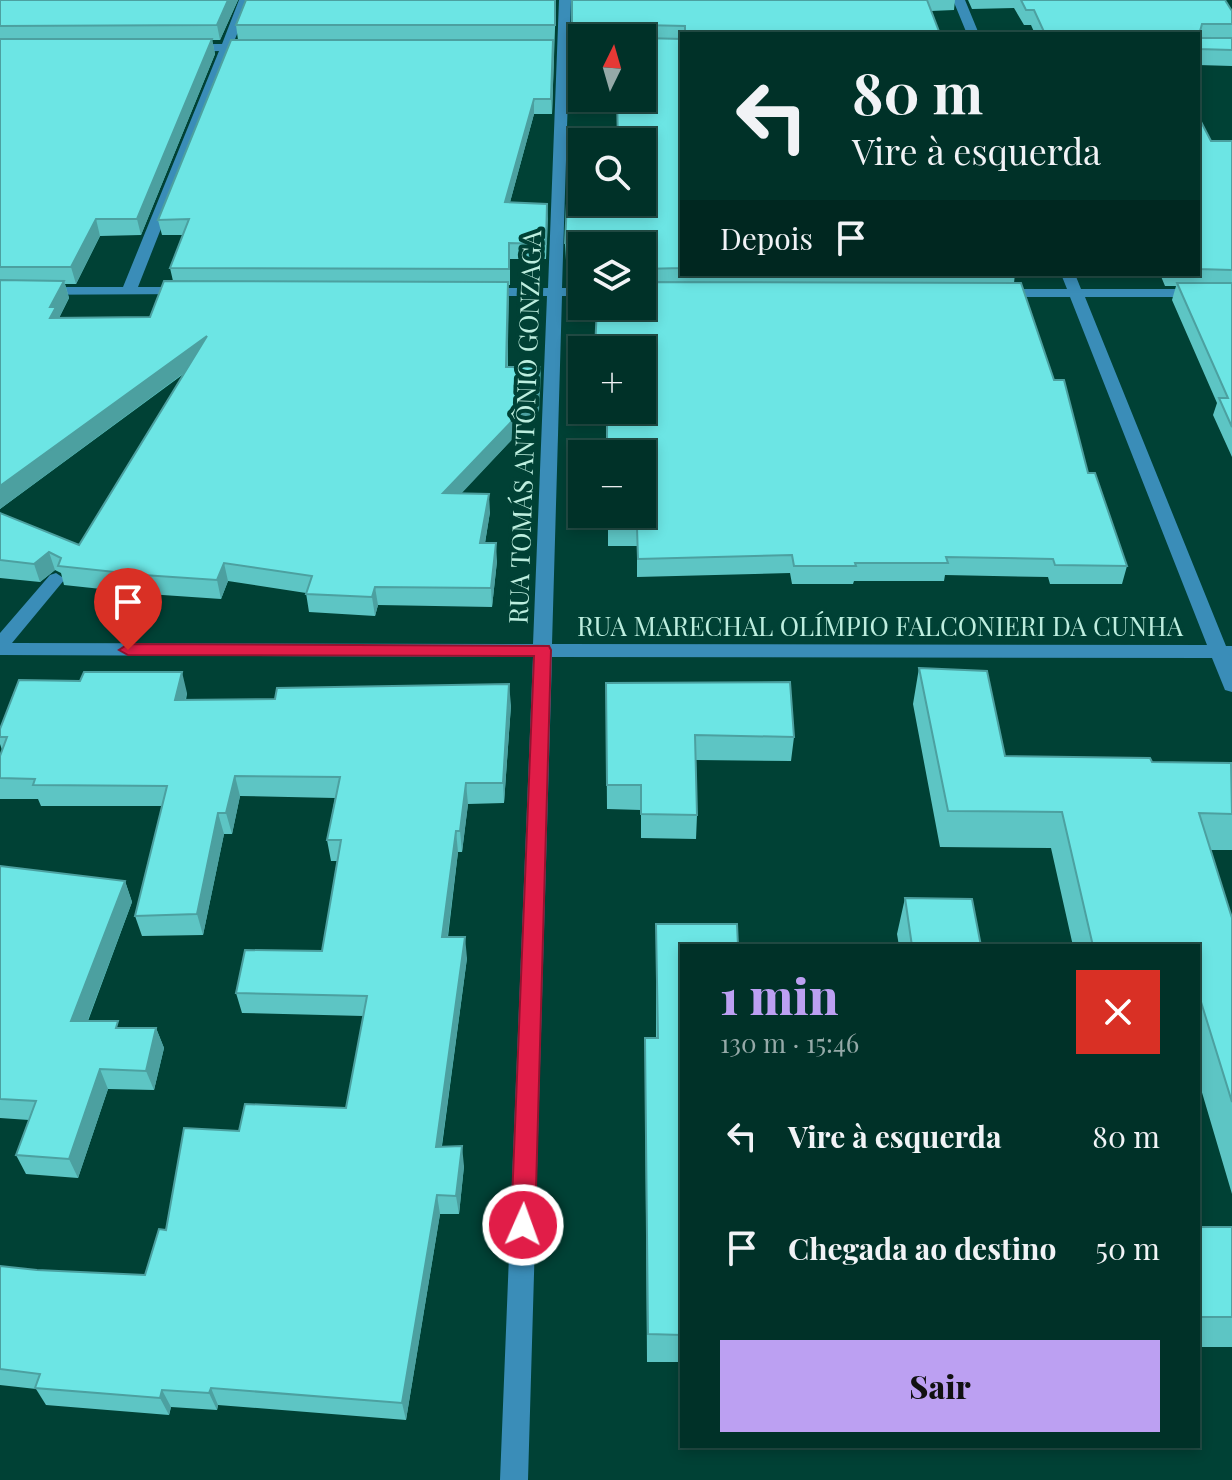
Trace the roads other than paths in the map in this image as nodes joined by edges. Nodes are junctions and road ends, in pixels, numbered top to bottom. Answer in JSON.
{"nodes":[{"id":1,"x":245,"y":0,"type":"edge"},
{"id":2,"x":565,"y":0,"type":"edge"},
{"id":3,"x":959,"y":0,"type":"edge"},
{"id":4,"x":972,"y":32,"type":"edge"},
{"id":5,"x":272,"y":47,"type":"edge"},
{"id":6,"x":178,"y":48,"type":"edge"},
{"id":7,"x":226,"y":48,"type":"junction"},
{"id":8,"x":1069,"y":276,"type":"edge"},
{"id":9,"x":0,"y":291,"type":"edge"},
{"id":10,"x":129,"y":291,"type":"junction"},
{"id":11,"x":208,"y":291,"type":"edge"},
{"id":12,"x":460,"y":292,"type":"edge"},
{"id":13,"x":555,"y":292,"type":"junction"},
{"id":14,"x":568,"y":292,"type":"edge"},
{"id":15,"x":983,"y":293,"type":"edge"},
{"id":16,"x":1076,"y":293,"type":"junction"},
{"id":17,"x":1232,"y":293,"type":"edge"},
{"id":18,"x":56,"y":579,"type":"edge"},
{"id":19,"x":0,"y":647,"type":"edge"},
{"id":20,"x":543,"y":650,"type":"junction"},
{"id":21,"x":1225,"y":652,"type":"edge"},
{"id":22,"x":1232,"y":685,"type":"edge"},
{"id":23,"x":514,"y":1480,"type":"edge"}],
"edges":[{"from":1,"to":7,"type":"street"},
{"from":2,"to":13,"type":"street","name":"RUA TOMÁS ANTÔNIO GONZAGA"},
{"from":3,"to":4,"type":"street"},
{"from":5,"to":7,"type":"street"},
{"from":6,"to":7,"type":"street"},
{"from":7,"to":10,"type":"street"},
{"from":8,"to":16,"type":"street"},
{"from":9,"to":10,"type":"street"},
{"from":10,"to":11,"type":"street"},
{"from":12,"to":13,"type":"street"},
{"from":13,"to":14,"type":"street"},
{"from":13,"to":20,"type":"street","name":"RUA TOMÁS ANTÔNIO GONZAGA"},
{"from":15,"to":16,"type":"street"},
{"from":16,"to":17,"type":"street"},
{"from":16,"to":21,"type":"street"},
{"from":18,"to":19,"type":"street"},
{"from":19,"to":20,"type":"street","name":"RUA MARECHAL OLÍMPIO FALCONIERI DA CUNHA"},
{"from":20,"to":21,"type":"street","name":"RUA MARECHAL OLÍMPIO FALCONIERI DA CUNHA"},
{"from":20,"to":23,"type":"street","name":"RUA TOMÁS ANTÔNIO GONZAGA"},
{"from":21,"to":22,"type":"street"}]}
